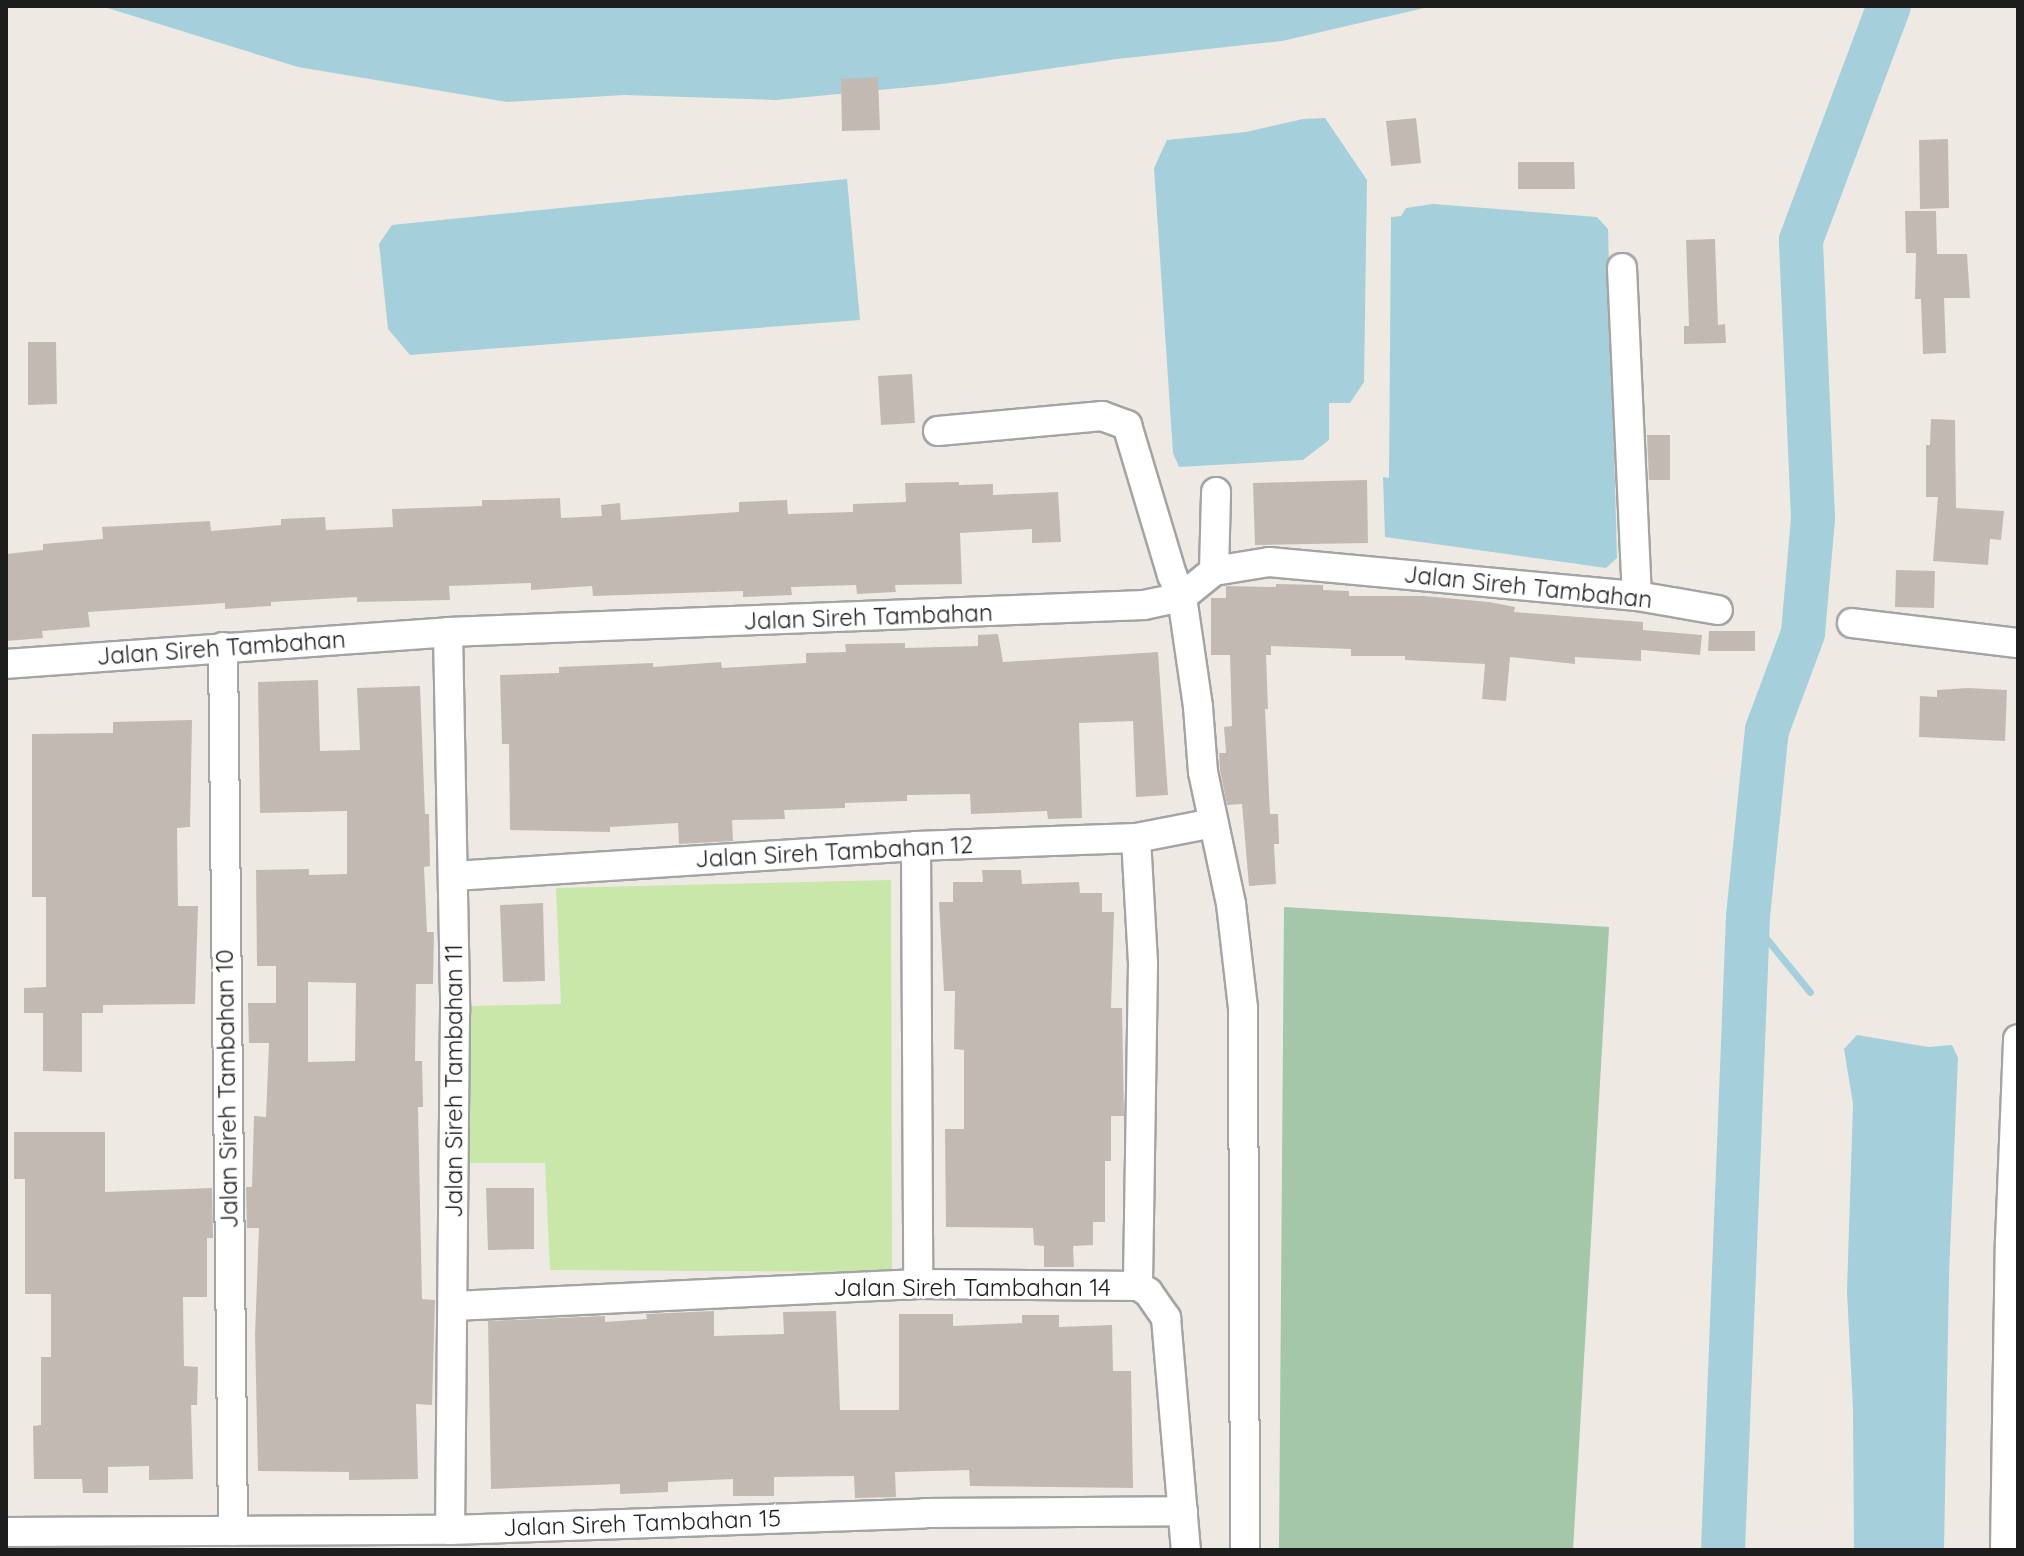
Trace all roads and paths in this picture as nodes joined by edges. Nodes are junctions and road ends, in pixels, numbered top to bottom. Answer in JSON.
{"nodes":[{"id":1,"x":1622,"y":268,"type":"dead end"},
{"id":2,"x":938,"y":431,"type":"dead end"},
{"id":3,"x":1216,"y":492,"type":"dead end"},
{"id":4,"x":1214,"y":571,"type":"junction"},
{"id":5,"x":1637,"y":596,"type":"junction"},
{"id":6,"x":1182,"y":597,"type":"junction"},
{"id":7,"x":1718,"y":610,"type":"dead end"},
{"id":8,"x":1852,"y":623,"type":"dead end"},
{"id":9,"x":448,"y":632,"type":"junction"},
{"id":10,"x":2018,"y":643,"type":"edge"},
{"id":11,"x":223,"y":647,"type":"junction"},
{"id":12,"x":6,"y":664,"type":"edge"},
{"id":13,"x":1213,"y":823,"type":"junction"},
{"id":14,"x":1136,"y":838,"type":"junction"},
{"id":15,"x":916,"y":846,"type":"junction"},
{"id":16,"x":454,"y":876,"type":"junction"},
{"id":17,"x":2018,"y":1039,"type":"edge"},
{"id":18,"x":918,"y":1284,"type":"junction"},
{"id":19,"x":1138,"y":1286,"type":"junction"},
{"id":20,"x":454,"y":1306,"type":"junction"},
{"id":21,"x":1183,"y":1511,"type":"junction"},
{"id":22,"x":450,"y":1530,"type":"junction"},
{"id":23,"x":233,"y":1531,"type":"junction"},
{"id":24,"x":6,"y":1532,"type":"edge"},
{"id":25,"x":360,"y":1540,"type":"edge"},
{"id":26,"x":1186,"y":1550,"type":"edge"},
{"id":27,"x":1245,"y":1550,"type":"edge"},
{"id":28,"x":2005,"y":1550,"type":"edge"}],
"edges":[{"from":1,"to":5,"type":"street"},
{"from":2,"to":6,"type":"street"},
{"from":3,"to":4,"type":"street"},
{"from":4,"to":5,"type":"street","name":"Jalan Sireh Tambahan"},
{"from":4,"to":6,"type":"street","name":"Jalan Sireh Tambahan"},
{"from":5,"to":7,"type":"street","name":"Jalan Sireh Tambahan"},
{"from":6,"to":9,"type":"street","name":"Jalan Sireh Tambahan"},
{"from":6,"to":13,"type":"street"},
{"from":8,"to":10,"type":"street"},
{"from":9,"to":11,"type":"street","name":"Jalan Sireh Tambahan"},
{"from":9,"to":16,"type":"street","name":"Jalan Sireh Tambahan 11"},
{"from":11,"to":12,"type":"street","name":"Jalan Sireh Tambahan"},
{"from":11,"to":23,"type":"street","name":"Jalan Sireh Tambahan 10"},
{"from":13,"to":14,"type":"street","name":"Jalan Sireh Tambahan 12"},
{"from":13,"to":27,"type":"street"},
{"from":14,"to":15,"type":"street","name":"Jalan Sireh Tambahan 12"},
{"from":14,"to":19,"type":"street","name":"Jalan Sireh Tambahan 14"},
{"from":15,"to":16,"type":"street","name":"Jalan Sireh Tambahan 12"},
{"from":15,"to":18,"type":"street"},
{"from":16,"to":20,"type":"street","name":"Jalan Sireh Tambahan 11"},
{"from":17,"to":28,"type":"street"},
{"from":18,"to":19,"type":"street","name":"Jalan Sireh Tambahan 14"},
{"from":18,"to":20,"type":"street","name":"Jalan Sireh Tambahan 14"},
{"from":19,"to":21,"type":"street"},
{"from":20,"to":22,"type":"street","name":"Jalan Sireh Tambahan 11"},
{"from":21,"to":22,"type":"street","name":"Jalan Sireh Tambahan 15"},
{"from":21,"to":26,"type":"street"},
{"from":22,"to":25,"type":"street","name":"Jalan Sireh Tambahan 15"},
{"from":23,"to":24,"type":"street","name":"Jalan Sireh Tambahan 15"},
{"from":23,"to":25,"type":"street","name":"Jalan Sireh Tambahan 15"}]}
